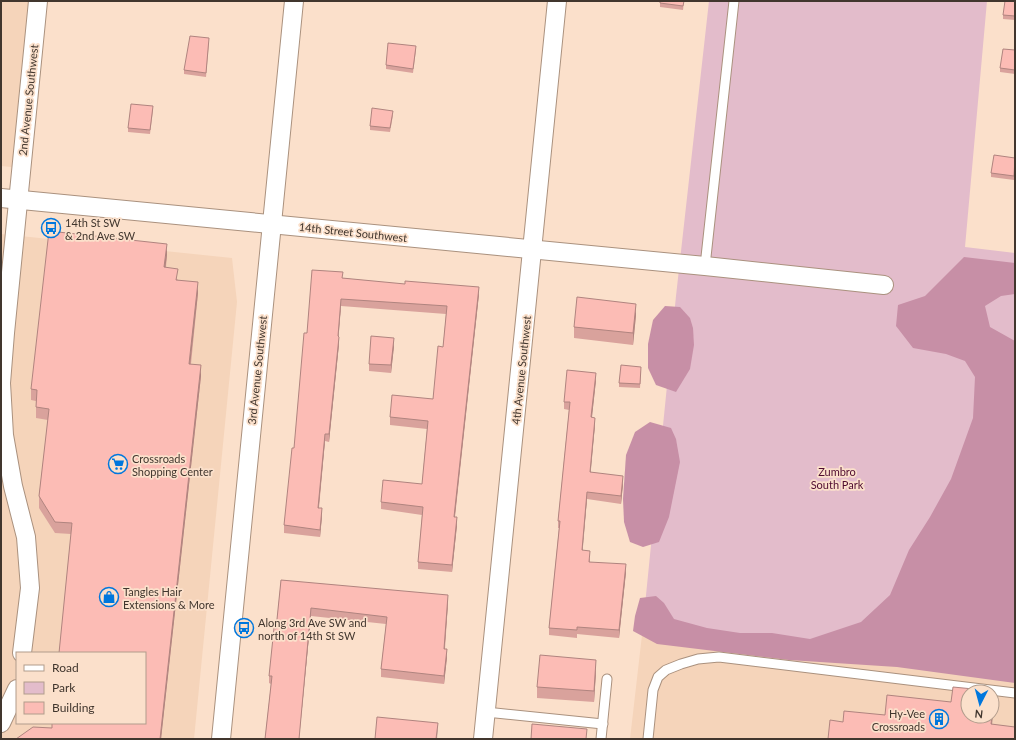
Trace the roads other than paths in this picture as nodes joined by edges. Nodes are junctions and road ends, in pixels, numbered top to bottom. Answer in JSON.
{"nodes":[{"id":1,"x":38,"y":1,"type":"edge"},
{"id":2,"x":294,"y":1,"type":"edge"},
{"id":3,"x":557,"y":1,"type":"edge"},
{"id":4,"x":734,"y":1,"type":"edge"},
{"id":5,"x":10,"y":199,"type":"edge"},
{"id":6,"x":272,"y":223,"type":"junction"},
{"id":7,"x":533,"y":250,"type":"junction"},
{"id":8,"x":705,"y":266,"type":"junction"},
{"id":9,"x":884,"y":285,"type":"dead end"},
{"id":10,"x":22,"y":652,"type":"edge"},
{"id":11,"x":607,"y":679,"type":"dead end"},
{"id":12,"x":16,"y":691,"type":"edge"},
{"id":13,"x":1015,"y":693,"type":"edge"},
{"id":14,"x":486,"y":712,"type":"junction"},
{"id":15,"x":1,"y":723,"type":"edge"},
{"id":16,"x":603,"y":724,"type":"junction"},
{"id":17,"x":221,"y":739,"type":"edge"},
{"id":18,"x":483,"y":739,"type":"edge"},
{"id":19,"x":601,"y":739,"type":"edge"},
{"id":20,"x":648,"y":739,"type":"edge"}],
"edges":[{"from":1,"to":5,"type":"street","name":"2nd Avenue Southwest"},
{"from":2,"to":6,"type":"street","name":"3rd Avenue Southwest"},
{"from":3,"to":7,"type":"street","name":"4th Avenue Southwest"},
{"from":4,"to":8,"type":"lane"},
{"from":5,"to":6,"type":"street","name":"14th Street Southwest"},
{"from":5,"to":10,"type":"street","name":"2nd Avenue Southwest"},
{"from":6,"to":7,"type":"street","name":"14th Street Southwest"},
{"from":6,"to":17,"type":"street","name":"3rd Avenue Southwest"},
{"from":7,"to":8,"type":"street","name":"14th Street Southwest"},
{"from":7,"to":14,"type":"street","name":"4th Avenue Southwest"},
{"from":8,"to":9,"type":"street","name":"14th Street Southwest"},
{"from":11,"to":16,"type":"lane"},
{"from":12,"to":15,"type":"street"},
{"from":13,"to":20,"type":"lane"},
{"from":14,"to":16,"type":"lane"},
{"from":14,"to":18,"type":"street","name":"4th Avenue Southwest"},
{"from":16,"to":19,"type":"lane"}]}
